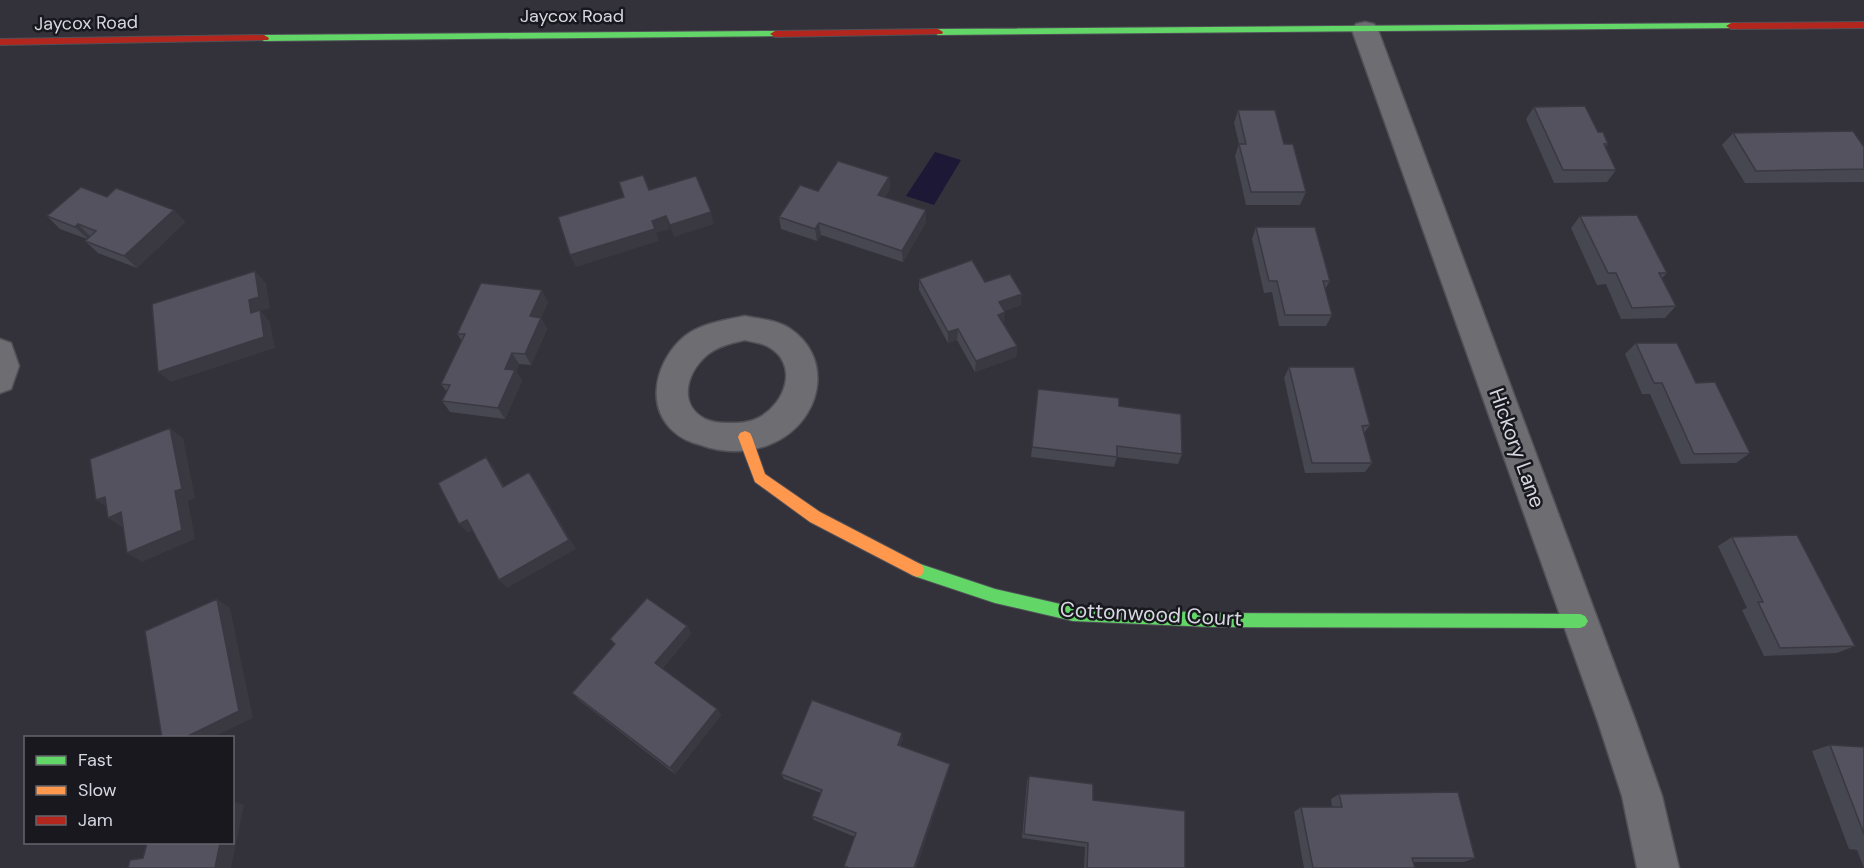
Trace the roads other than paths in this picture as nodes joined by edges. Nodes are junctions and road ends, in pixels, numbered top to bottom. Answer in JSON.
{"nodes":[{"id":1,"x":1864,"y":25,"type":"edge"},
{"id":2,"x":1365,"y":30,"type":"junction"},
{"id":3,"x":0,"y":42,"type":"edge"},
{"id":4,"x":0,"y":352,"type":"edge"},
{"id":5,"x":0,"y":380,"type":"edge"},
{"id":6,"x":745,"y":437,"type":"dead end"},
{"id":7,"x":1580,"y":621,"type":"junction"},
{"id":8,"x":1658,"y":868,"type":"edge"}],
"edges":[{"from":1,"to":2,"type":"street","name":"Jaycox Road"},
{"from":2,"to":3,"type":"street","name":"Jaycox Road"},
{"from":2,"to":7,"type":"street","name":"Hickory Lane"},
{"from":4,"to":5,"type":"street"},
{"from":6,"to":7,"type":"street","name":"Cottonwood Court"},
{"from":7,"to":8,"type":"street","name":"Hickory Lane"}]}
